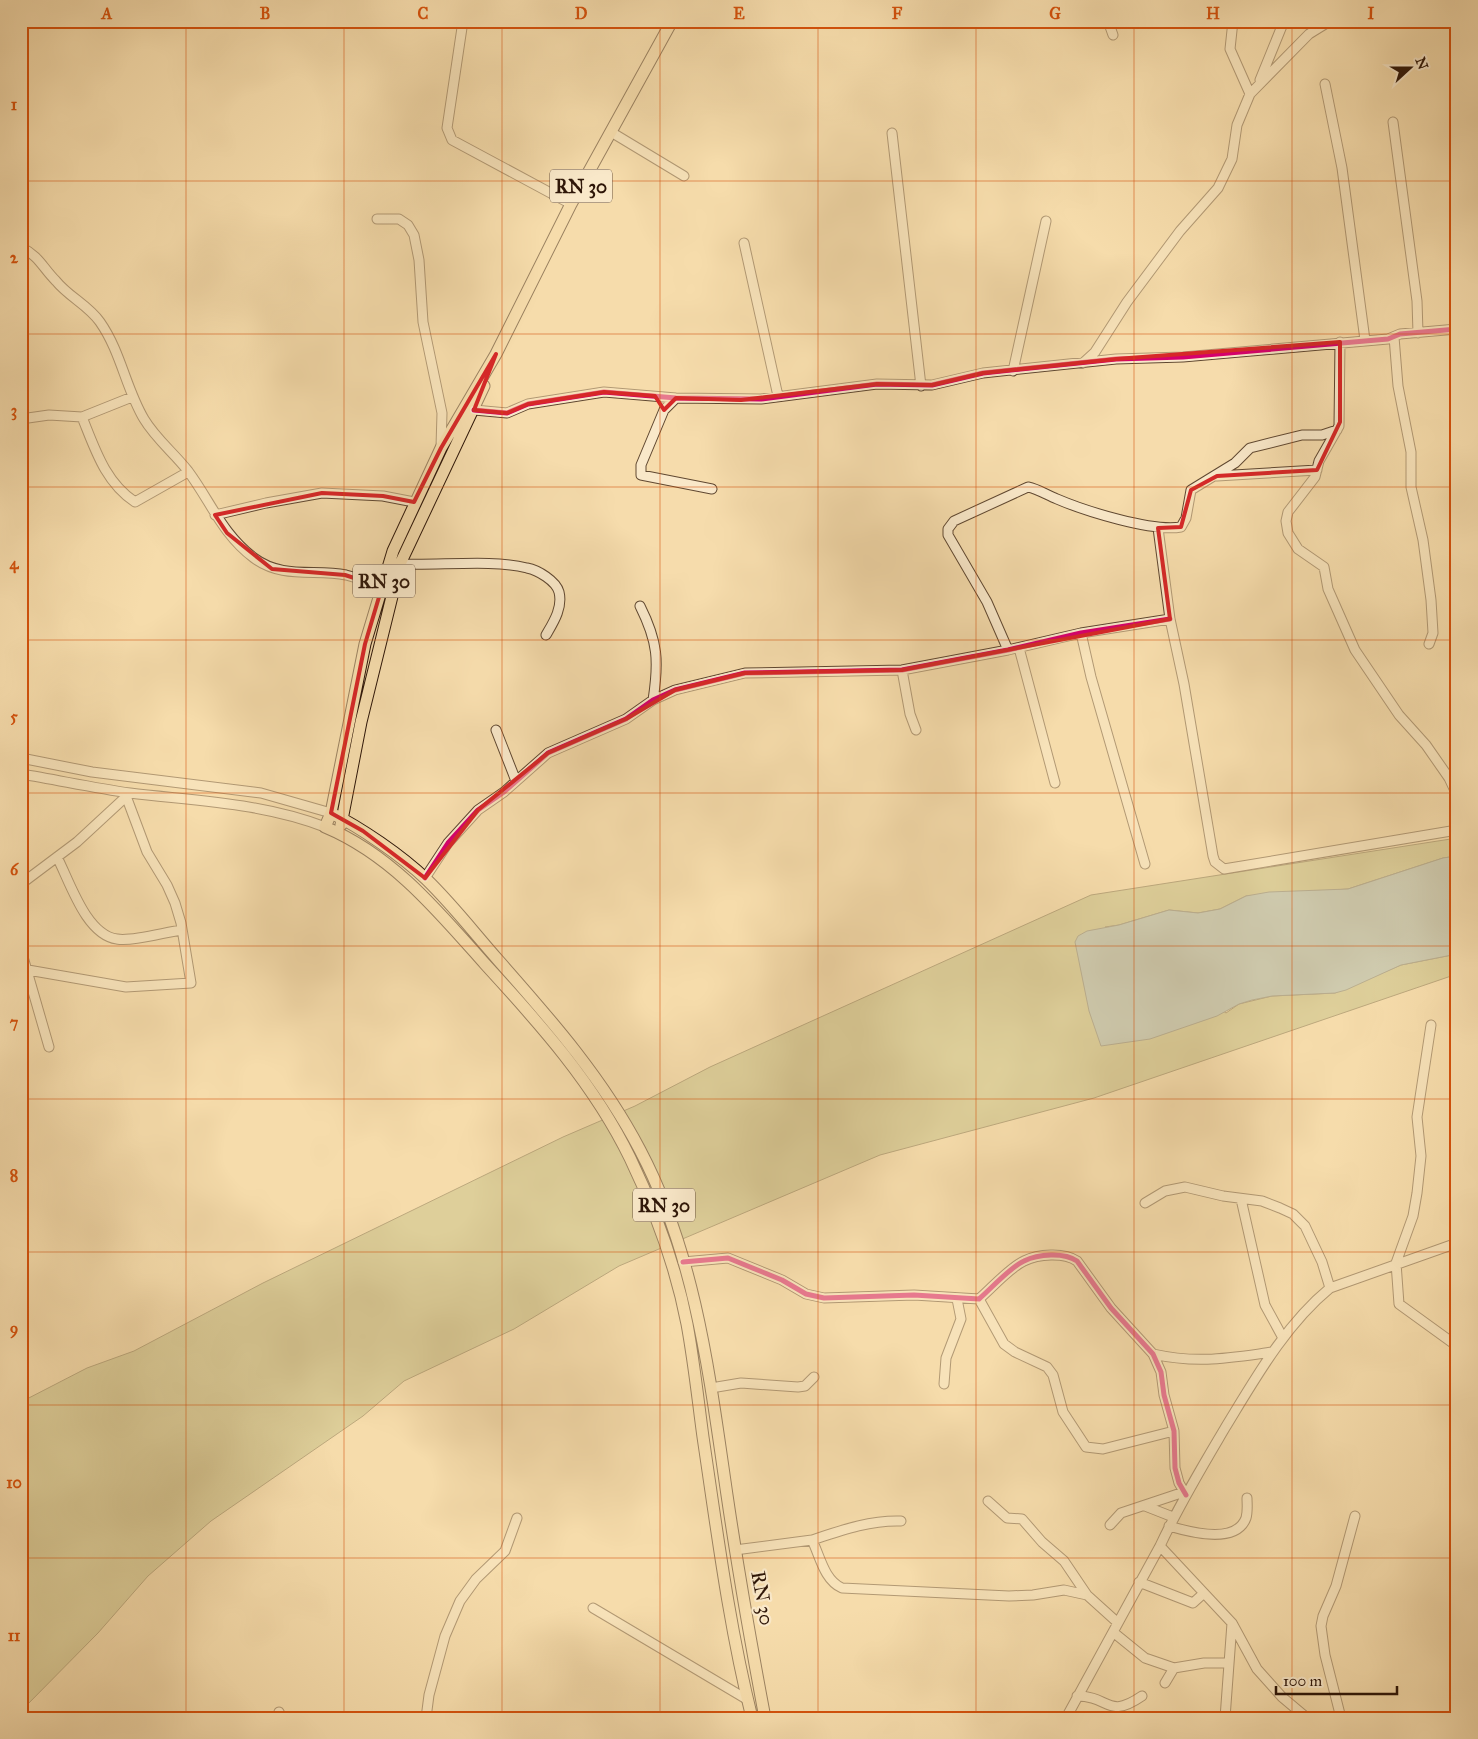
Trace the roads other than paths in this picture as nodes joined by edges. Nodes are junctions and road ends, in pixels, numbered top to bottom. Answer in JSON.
{"nodes":[{"id":1,"x":462,"y":21,"type":"edge"},
{"id":2,"x":672,"y":21,"type":"edge"},
{"id":3,"x":1108,"y":21,"type":"edge"},
{"id":4,"x":1233,"y":21,"type":"edge"},
{"id":5,"x":1284,"y":21,"type":"edge"},
{"id":6,"x":1330,"y":21,"type":"edge"},
{"id":7,"x":1113,"y":35,"type":"dead end"},
{"id":8,"x":1325,"y":84,"type":"dead end"},
{"id":9,"x":1258,"y":85,"type":"junction"},
{"id":10,"x":1250,"y":94,"type":"junction"},
{"id":11,"x":1393,"y":122,"type":"dead end"},
{"id":12,"x":611,"y":132,"type":"junction"},
{"id":13,"x":892,"y":133,"type":"dead end"},
{"id":14,"x":684,"y":176,"type":"dead end"},
{"id":15,"x":571,"y":204,"type":"junction"},
{"id":16,"x":377,"y":219,"type":"dead end"},
{"id":17,"x":1046,"y":221,"type":"dead end"},
{"id":18,"x":744,"y":244,"type":"dead end"},
{"id":19,"x":21,"y":247,"type":"edge"},
{"id":20,"x":1457,"y":330,"type":"edge"},
{"id":21,"x":1418,"y":333,"type":"junction"},
{"id":22,"x":1394,"y":336,"type":"junction"},
{"id":23,"x":1365,"y":340,"type":"junction"},
{"id":24,"x":1340,"y":342,"type":"junction"},
{"id":25,"x":496,"y":354,"type":"junction"},
{"id":26,"x":1082,"y":364,"type":"junction"},
{"id":27,"x":1013,"y":371,"type":"junction"},
{"id":28,"x":921,"y":386,"type":"junction"},
{"id":29,"x":655,"y":396,"type":"junction"},
{"id":30,"x":778,"y":396,"type":"junction"},
{"id":31,"x":132,"y":397,"type":"junction"},
{"id":32,"x":676,"y":398,"type":"junction"},
{"id":33,"x":474,"y":410,"type":"junction"},
{"id":34,"x":664,"y":410,"type":"junction"},
{"id":35,"x":82,"y":417,"type":"junction"},
{"id":36,"x":21,"y":419,"type":"edge"},
{"id":37,"x":1337,"y":430,"type":"junction"},
{"id":38,"x":441,"y":448,"type":"junction"},
{"id":39,"x":1317,"y":470,"type":"junction"},
{"id":40,"x":188,"y":472,"type":"junction"},
{"id":41,"x":1217,"y":476,"type":"junction"},
{"id":42,"x":712,"y":489,"type":"dead end"},
{"id":43,"x":414,"y":502,"type":"junction"},
{"id":44,"x":215,"y":515,"type":"junction"},
{"id":45,"x":1158,"y":528,"type":"junction"},
{"id":46,"x":400,"y":564,"type":"junction"},
{"id":47,"x":382,"y":587,"type":"junction"},
{"id":48,"x":640,"y":606,"type":"dead end"},
{"id":49,"x":1170,"y":618,"type":"junction"},
{"id":50,"x":1081,"y":633,"type":"junction"},
{"id":51,"x":546,"y":635,"type":"dead end"},
{"id":52,"x":1429,"y":644,"type":"dead end"},
{"id":53,"x":1019,"y":648,"type":"junction"},
{"id":54,"x":1008,"y":650,"type":"junction"},
{"id":55,"x":902,"y":670,"type":"junction"},
{"id":56,"x":653,"y":700,"type":"junction"},
{"id":57,"x":496,"y":730,"type":"dead end"},
{"id":58,"x":916,"y":730,"type":"dead end"},
{"id":59,"x":21,"y":758,"type":"edge"},
{"id":60,"x":21,"y":774,"type":"edge"},
{"id":61,"x":516,"y":781,"type":"junction"},
{"id":62,"x":1055,"y":783,"type":"dead end"},
{"id":63,"x":128,"y":794,"type":"junction"},
{"id":64,"x":1457,"y":795,"type":"edge"},
{"id":65,"x":331,"y":813,"type":"junction"},
{"id":66,"x":343,"y":819,"type":"junction"},
{"id":67,"x":325,"y":827,"type":"junction"},
{"id":68,"x":1457,"y":830,"type":"edge"},
{"id":69,"x":338,"y":832,"type":"junction"},
{"id":70,"x":57,"y":857,"type":"junction"},
{"id":71,"x":1145,"y":864,"type":"dead end"},
{"id":72,"x":425,"y":878,"type":"junction"},
{"id":73,"x":21,"y":884,"type":"edge"},
{"id":74,"x":182,"y":930,"type":"junction"},
{"id":75,"x":21,"y":950,"type":"edge"},
{"id":76,"x":28,"y":970,"type":"junction"},
{"id":77,"x":1431,"y":1025,"type":"dead end"},
{"id":78,"x":49,"y":1047,"type":"dead end"},
{"id":79,"x":1240,"y":1199,"type":"junction"},
{"id":80,"x":1145,"y":1203,"type":"dead end"},
{"id":81,"x":1457,"y":1243,"type":"edge"},
{"id":82,"x":683,"y":1262,"type":"junction"},
{"id":83,"x":1396,"y":1263,"type":"junction"},
{"id":84,"x":1330,"y":1288,"type":"junction"},
{"id":85,"x":957,"y":1299,"type":"junction"},
{"id":86,"x":979,"y":1299,"type":"junction"},
{"id":87,"x":1283,"y":1338,"type":"junction"},
{"id":88,"x":1457,"y":1346,"type":"edge"},
{"id":89,"x":1273,"y":1352,"type":"junction"},
{"id":90,"x":1153,"y":1354,"type":"junction"},
{"id":91,"x":814,"y":1377,"type":"dead end"},
{"id":92,"x":944,"y":1384,"type":"dead end"},
{"id":93,"x":711,"y":1388,"type":"junction"},
{"id":94,"x":1174,"y":1431,"type":"junction"},
{"id":95,"x":1185,"y":1494,"type":"junction"},
{"id":96,"x":1247,"y":1498,"type":"dead end"},
{"id":97,"x":988,"y":1502,"type":"dead end"},
{"id":98,"x":1145,"y":1506,"type":"junction"},
{"id":99,"x":1355,"y":1516,"type":"dead end"},
{"id":100,"x":517,"y":1518,"type":"dead end"},
{"id":101,"x":901,"y":1521,"type":"dead end"},
{"id":102,"x":1171,"y":1522,"type":"junction"},
{"id":103,"x":1110,"y":1525,"type":"dead end"},
{"id":104,"x":812,"y":1540,"type":"junction"},
{"id":105,"x":1160,"y":1546,"type":"junction"},
{"id":106,"x":735,"y":1550,"type":"junction"},
{"id":107,"x":1138,"y":1582,"type":"junction"},
{"id":108,"x":1204,"y":1593,"type":"junction"},
{"id":109,"x":1088,"y":1596,"type":"junction"},
{"id":110,"x":594,"y":1608,"type":"dead end"},
{"id":111,"x":1118,"y":1623,"type":"junction"},
{"id":112,"x":1232,"y":1623,"type":"junction"},
{"id":113,"x":1113,"y":1632,"type":"junction"},
{"id":114,"x":1229,"y":1663,"type":"junction"},
{"id":115,"x":1174,"y":1668,"type":"junction"},
{"id":116,"x":1165,"y":1682,"type":"dead end"},
{"id":117,"x":1077,"y":1696,"type":"junction"},
{"id":118,"x":1142,"y":1696,"type":"dead end"},
{"id":119,"x":748,"y":1700,"type":"junction"},
{"id":120,"x":426,"y":1718,"type":"edge"},
{"id":121,"x":752,"y":1718,"type":"edge"},
{"id":122,"x":765,"y":1718,"type":"edge"},
{"id":123,"x":1066,"y":1718,"type":"edge"},
{"id":124,"x":1225,"y":1718,"type":"edge"},
{"id":125,"x":1307,"y":1718,"type":"edge"},
{"id":126,"x":1341,"y":1718,"type":"edge"}],
"edges":[{"from":1,"to":15,"type":"street"},
{"from":2,"to":12,"type":"main road","number":"RN 30"},
{"from":3,"to":7,"type":"street"},
{"from":4,"to":10,"type":"street"},
{"from":5,"to":9,"type":"street"},
{"from":6,"to":9,"type":"street"},
{"from":8,"to":23,"type":"street"},
{"from":9,"to":10,"type":"street"},
{"from":10,"to":26,"type":"street"},
{"from":11,"to":21,"type":"street"},
{"from":12,"to":14,"type":"street"},
{"from":12,"to":15,"type":"main road","number":"RN 30"},
{"from":13,"to":28,"type":"street"},
{"from":15,"to":25,"type":"main road","number":"RN 30"},
{"from":16,"to":38,"type":"street"},
{"from":17,"to":27,"type":"street"},
{"from":18,"to":30,"type":"street"},
{"from":19,"to":31,"type":"street"},
{"from":20,"to":21,"type":"street"},
{"from":21,"to":22,"type":"street"},
{"from":22,"to":23,"type":"street"},
{"from":22,"to":52,"type":"street"},
{"from":23,"to":24,"type":"street"},
{"from":24,"to":26,"type":"street"},
{"from":24,"to":37,"type":"street"},
{"from":25,"to":33,"type":"main road","number":"RN 30"},
{"from":25,"to":38,"type":"main road","number":"RN 30"},
{"from":26,"to":27,"type":"street"},
{"from":27,"to":28,"type":"street"},
{"from":28,"to":30,"type":"street"},
{"from":29,"to":32,"type":"street"},
{"from":29,"to":33,"type":"street"},
{"from":29,"to":34,"type":"street"},
{"from":30,"to":32,"type":"street"},
{"from":31,"to":35,"type":"street"},
{"from":31,"to":40,"type":"street"},
{"from":32,"to":34,"type":"street"},
{"from":33,"to":46,"type":"main road","number":"RN 30"},
{"from":34,"to":42,"type":"street"},
{"from":35,"to":36,"type":"street"},
{"from":35,"to":40,"type":"street"},
{"from":37,"to":39,"type":"street"},
{"from":37,"to":41,"type":"street"},
{"from":38,"to":43,"type":"main road","number":"RN 30"},
{"from":39,"to":41,"type":"street"},
{"from":39,"to":64,"type":"street"},
{"from":40,"to":44,"type":"street"},
{"from":41,"to":45,"type":"street"},
{"from":43,"to":44,"type":"street"},
{"from":43,"to":47,"type":"main road","number":"RN 30"},
{"from":44,"to":47,"type":"street"},
{"from":45,"to":49,"type":"street"},
{"from":45,"to":54,"type":"street"},
{"from":46,"to":51,"type":"street"},
{"from":46,"to":66,"type":"main road","number":"RN 30"},
{"from":47,"to":65,"type":"main road","number":"RN 30"},
{"from":48,"to":56,"type":"street"},
{"from":49,"to":50,"type":"street"},
{"from":49,"to":68,"type":"street"},
{"from":50,"to":53,"type":"street"},
{"from":50,"to":71,"type":"street"},
{"from":53,"to":54,"type":"street"},
{"from":53,"to":62,"type":"street"},
{"from":54,"to":55,"type":"street"},
{"from":55,"to":56,"type":"street"},
{"from":55,"to":58,"type":"street"},
{"from":56,"to":61,"type":"street"},
{"from":57,"to":61,"type":"street"},
{"from":59,"to":65,"type":"street"},
{"from":60,"to":63,"type":"street"},
{"from":61,"to":72,"type":"street"},
{"from":63,"to":67,"type":"street"},
{"from":63,"to":70,"type":"street"},
{"from":63,"to":74,"type":"street"},
{"from":65,"to":66,"type":"main road","name":"RN 30","number":"RN 30"},
{"from":65,"to":67,"type":"main road","number":"RN 30"},
{"from":66,"to":69,"type":"main road","number":"RN 30"},
{"from":66,"to":72,"type":"main road","name":"RN 30","number":"RN 30"},
{"from":67,"to":69,"type":"main road","number":"RN 30"},
{"from":69,"to":119,"type":"main road","number":"RN 30"},
{"from":70,"to":73,"type":"street"},
{"from":70,"to":74,"type":"street"},
{"from":72,"to":82,"type":"main road","name":"RN 30","number":"RN 30"},
{"from":74,"to":76,"type":"street"},
{"from":75,"to":76,"type":"street"},
{"from":76,"to":78,"type":"street"},
{"from":77,"to":83,"type":"street"},
{"from":79,"to":80,"type":"street"},
{"from":79,"to":84,"type":"street"},
{"from":79,"to":87,"type":"street"},
{"from":81,"to":83,"type":"street"},
{"from":82,"to":85,"type":"street"},
{"from":82,"to":93,"type":"main road","name":"RN 30","number":"RN 30"},
{"from":83,"to":84,"type":"street"},
{"from":83,"to":88,"type":"street"},
{"from":84,"to":87,"type":"street"},
{"from":85,"to":86,"type":"street"},
{"from":85,"to":92,"type":"street"},
{"from":86,"to":90,"type":"street"},
{"from":86,"to":94,"type":"street"},
{"from":87,"to":89,"type":"street"},
{"from":89,"to":90,"type":"street"},
{"from":89,"to":95,"type":"street"},
{"from":90,"to":94,"type":"street"},
{"from":91,"to":93,"type":"street"},
{"from":93,"to":106,"type":"main road","name":"RN 30","number":"RN 30"},
{"from":94,"to":95,"type":"street"},
{"from":95,"to":98,"type":"street"},
{"from":95,"to":102,"type":"street"},
{"from":96,"to":102,"type":"street"},
{"from":97,"to":109,"type":"street"},
{"from":98,"to":102,"type":"street"},
{"from":98,"to":103,"type":"street"},
{"from":99,"to":126,"type":"street"},
{"from":100,"to":120,"type":"street"},
{"from":101,"to":104,"type":"street"},
{"from":102,"to":105,"type":"street"},
{"from":104,"to":106,"type":"street"},
{"from":104,"to":109,"type":"street"},
{"from":105,"to":107,"type":"street"},
{"from":105,"to":108,"type":"street"},
{"from":106,"to":122,"type":"main road","name":"RN 30","number":"RN 30"},
{"from":107,"to":108,"type":"street"},
{"from":107,"to":111,"type":"street"},
{"from":108,"to":112,"type":"street"},
{"from":109,"to":111,"type":"street"},
{"from":110,"to":119,"type":"street"},
{"from":111,"to":113,"type":"street"},
{"from":112,"to":114,"type":"street"},
{"from":112,"to":125,"type":"street"},
{"from":113,"to":115,"type":"street"},
{"from":113,"to":117,"type":"street"},
{"from":114,"to":115,"type":"street"},
{"from":114,"to":124,"type":"street"},
{"from":115,"to":116,"type":"street"},
{"from":117,"to":118,"type":"street"},
{"from":117,"to":123,"type":"street"},
{"from":119,"to":121,"type":"main road","number":"RN 30"}]}
